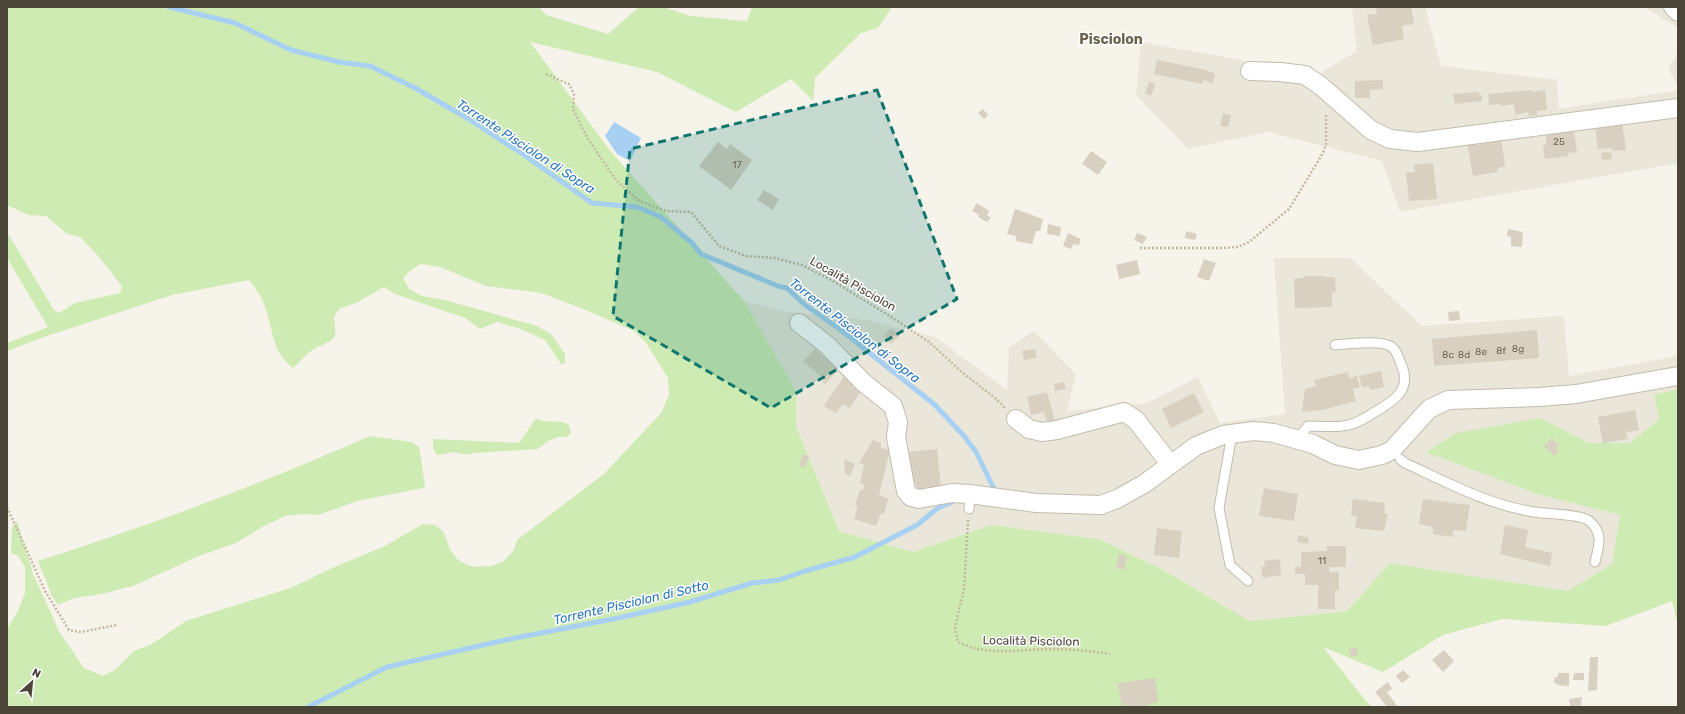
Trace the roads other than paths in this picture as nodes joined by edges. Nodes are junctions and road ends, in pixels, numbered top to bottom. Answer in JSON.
{"nodes":[{"id":1,"x":1673,"y":7,"type":"edge"},
{"id":2,"x":1678,"y":12,"type":"edge"},
{"id":3,"x":1250,"y":71,"type":"dead end"},
{"id":4,"x":1678,"y":108,"type":"edge"},
{"id":5,"x":799,"y":323,"type":"dead end"},
{"id":6,"x":1335,"y":345,"type":"dead end"},
{"id":7,"x":1678,"y":376,"type":"edge"},
{"id":8,"x":1016,"y":419,"type":"road end"},
{"id":9,"x":1298,"y":438,"type":"junction"},
{"id":10,"x":1231,"y":442,"type":"junction"},
{"id":11,"x":1395,"y":454,"type":"junction"},
{"id":12,"x":1170,"y":464,"type":"junction"},
{"id":13,"x":1595,"y":562,"type":"dead end"},
{"id":14,"x":1248,"y":581,"type":"dead end"}],
"edges":[{"from":1,"to":2,"type":"street"},
{"from":3,"to":4,"type":"street"},
{"from":5,"to":12,"type":"street"},
{"from":6,"to":9,"type":"lane"},
{"from":7,"to":11,"type":"street"},
{"from":8,"to":12,"type":"street"},
{"from":9,"to":10,"type":"street"},
{"from":9,"to":11,"type":"street"},
{"from":10,"to":12,"type":"street"},
{"from":10,"to":14,"type":"lane"},
{"from":11,"to":13,"type":"lane"}]}
